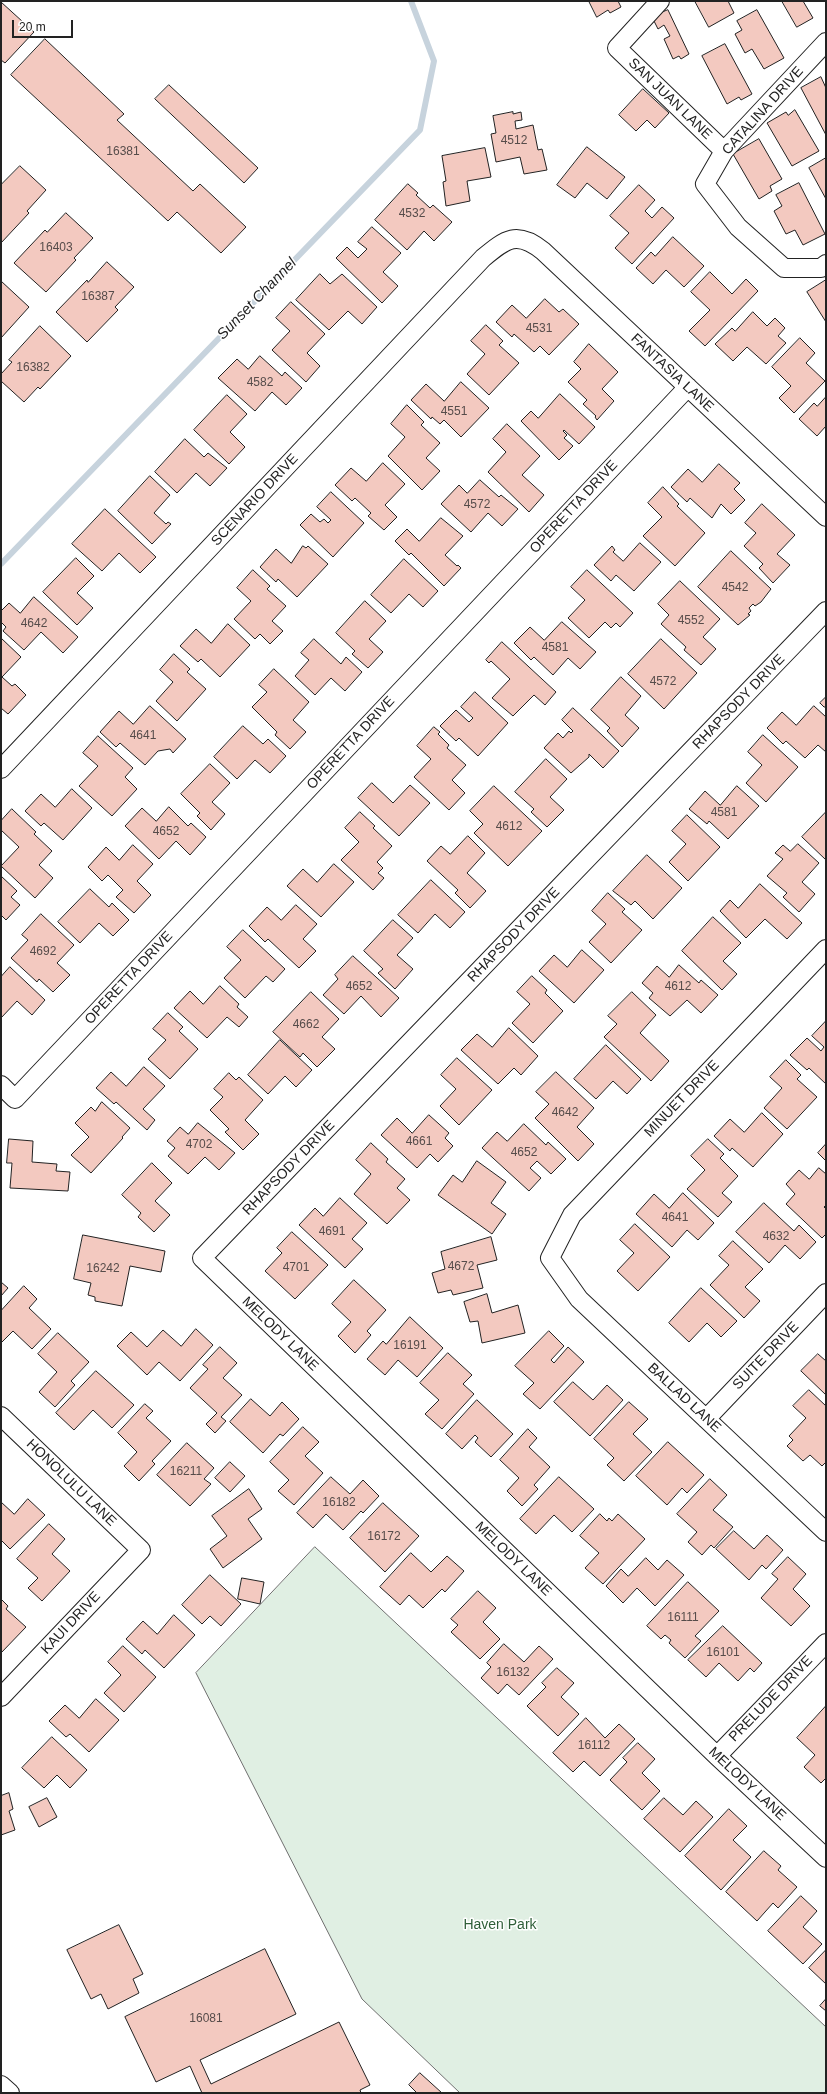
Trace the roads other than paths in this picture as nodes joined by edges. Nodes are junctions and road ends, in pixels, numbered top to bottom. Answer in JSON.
{"nodes":[{"id":1,"x":660,"y":1,"type":"edge"},
{"id":2,"x":826,"y":42,"type":"edge"},
{"id":3,"x":724,"y":151,"type":"junction"},
{"id":4,"x":514,"y":239,"type":"joint"},
{"id":5,"x":826,"y":264,"type":"edge"},
{"id":6,"x":688,"y":387,"type":"junction"},
{"id":7,"x":826,"y":517,"type":"edge"},
{"id":8,"x":826,"y":611,"type":"edge"},
{"id":9,"x":1,"y":769,"type":"edge"},
{"id":10,"x":826,"y":949,"type":"edge"},
{"id":11,"x":1,"y":1085,"type":"edge"},
{"id":12,"x":202,"y":1258,"type":"joint"},
{"id":13,"x":550,"y":1258,"type":"joint"},
{"id":14,"x":826,"y":1293,"type":"edge"},
{"id":15,"x":1,"y":1416,"type":"edge"},
{"id":16,"x":706,"y":1419,"type":"junction"},
{"id":17,"x":826,"y":1532,"type":"edge"},
{"id":18,"x":140,"y":1550,"type":"joint"},
{"id":19,"x":826,"y":1643,"type":"edge"},
{"id":20,"x":1,"y":1697,"type":"edge"},
{"id":21,"x":717,"y":1756,"type":"junction"},
{"id":22,"x":826,"y":1858,"type":"edge"},
{"id":23,"x":1,"y":2084,"type":"edge"},
{"id":24,"x":10,"y":2093,"type":"edge"}],
"edges":[{"from":1,"to":3,"type":"street","name":"SAN JUAN LANE"},
{"from":2,"to":3,"type":"street","name":"CATALINA DRIVE"},
{"from":3,"to":5,"type":"street","name":"CATALINA DRIVE"},
{"from":4,"to":6,"type":"street","name":"FANTASIA LANE"},
{"from":4,"to":9,"type":"street","name":"SCENARIO DRIVE"},
{"from":6,"to":7,"type":"street","name":"FANTASIA LANE"},
{"from":6,"to":11,"type":"street","name":"OPERETTA DRIVE"},
{"from":8,"to":12,"type":"street","name":"RHAPSODY DRIVE"},
{"from":10,"to":13,"type":"street","name":"MINUET DRIVE"},
{"from":12,"to":21,"type":"street","name":"MELODY LANE"},
{"from":13,"to":16,"type":"street","name":"BALLAD LANE"},
{"from":14,"to":16,"type":"street","name":"SUITE DRIVE"},
{"from":15,"to":18,"type":"street","name":"HONOLULU LANE"},
{"from":16,"to":17,"type":"street","name":"BALLAD LANE"},
{"from":18,"to":20,"type":"street","name":"KAUI DRIVE"},
{"from":19,"to":21,"type":"street","name":"PRELUDE DRIVE"},
{"from":21,"to":22,"type":"street","name":"MELODY LANE"},
{"from":23,"to":24,"type":"street"}]}
